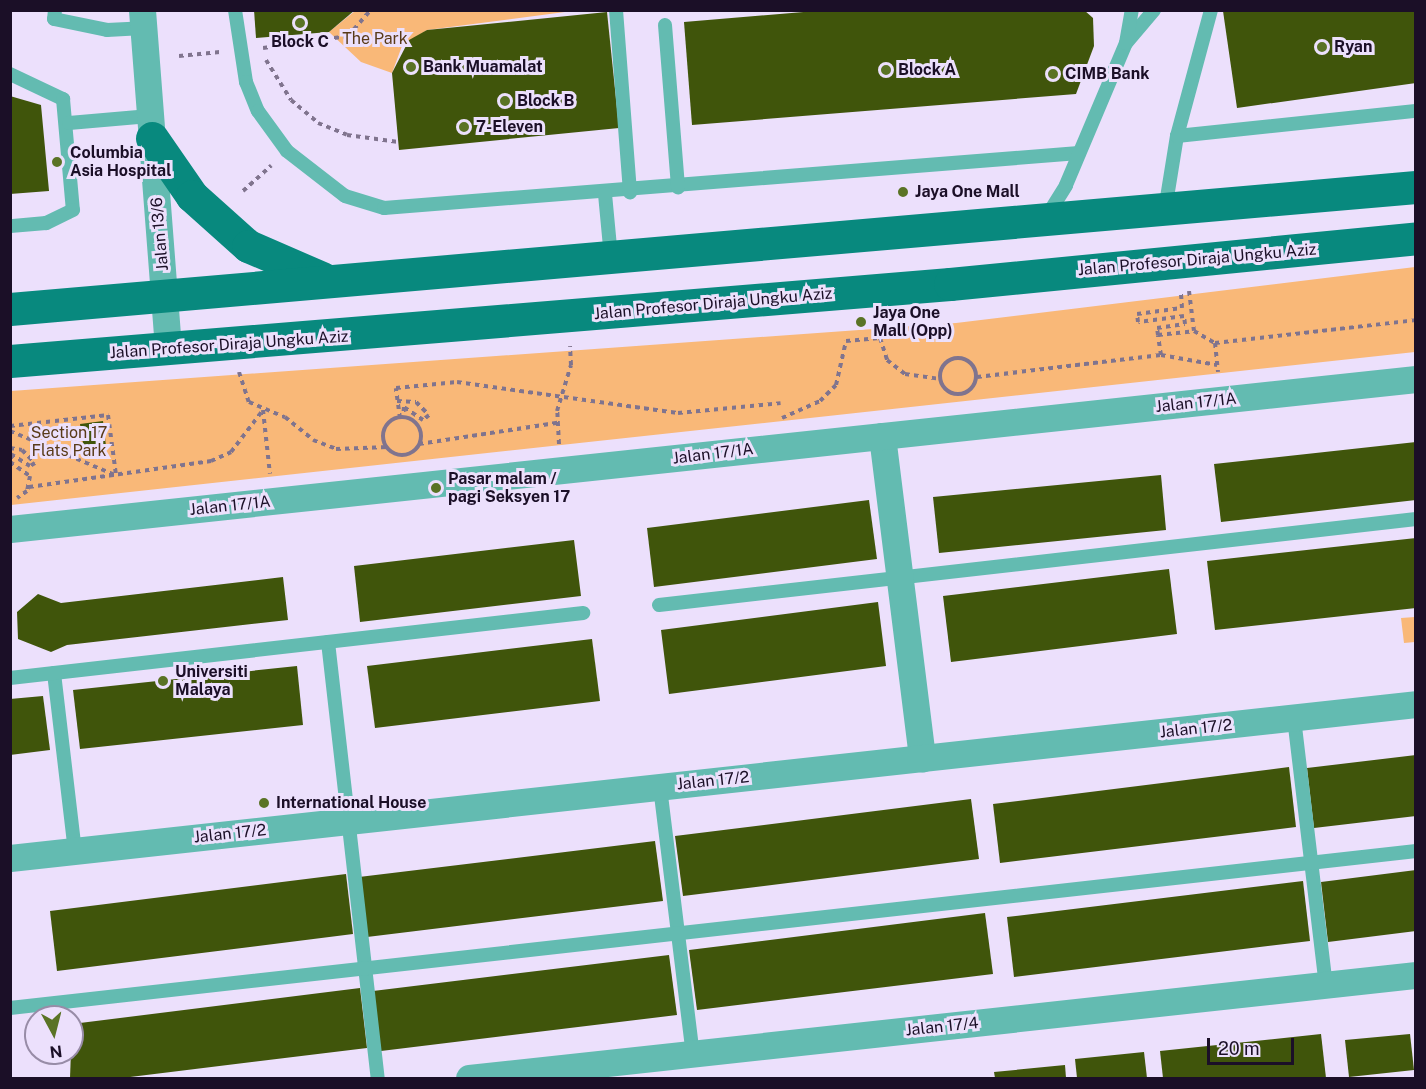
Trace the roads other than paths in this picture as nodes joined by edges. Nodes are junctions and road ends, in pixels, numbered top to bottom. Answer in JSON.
{"nodes":[{"id":1,"x":55,"y":10,"type":"edge"},
{"id":2,"x":235,"y":10,"type":"edge"},
{"id":3,"x":616,"y":10,"type":"edge"},
{"id":4,"x":1132,"y":10,"type":"edge"},
{"id":5,"x":1154,"y":10,"type":"edge"},
{"id":6,"x":1211,"y":10,"type":"edge"},
{"id":7,"x":142,"y":19,"type":"edge"},
{"id":8,"x":665,"y":25,"type":"dead end"},
{"id":9,"x":1126,"y":43,"type":"junction"},
{"id":10,"x":10,"y":74,"type":"edge"},
{"id":11,"x":1416,"y":111,"type":"edge"},
{"id":12,"x":69,"y":123,"type":"junction"},
{"id":13,"x":151,"y":127,"type":"junction"},
{"id":14,"x":1177,"y":136,"type":"junction"},
{"id":15,"x":1078,"y":153,"type":"junction"},
{"id":16,"x":678,"y":187,"type":"junction"},
{"id":17,"x":1416,"y":187,"type":"edge"},
{"id":18,"x":630,"y":192,"type":"junction"},
{"id":19,"x":605,"y":194,"type":"junction"},
{"id":20,"x":1165,"y":213,"type":"junction"},
{"id":21,"x":1043,"y":223,"type":"junction"},
{"id":22,"x":10,"y":226,"type":"edge"},
{"id":23,"x":1416,"y":238,"type":"edge"},
{"id":24,"x":611,"y":259,"type":"junction"},
{"id":25,"x":333,"y":282,"type":"junction"},
{"id":26,"x":165,"y":296,"type":"junction"},
{"id":27,"x":10,"y":309,"type":"edge"},
{"id":28,"x":168,"y":350,"type":"junction"},
{"id":29,"x":10,"y":361,"type":"edge"},
{"id":30,"x":1416,"y":379,"type":"edge"},
{"id":31,"x":882,"y":436,"type":"junction"},
{"id":32,"x":1416,"y":519,"type":"edge"},
{"id":33,"x":10,"y":529,"type":"edge"},
{"id":34,"x":900,"y":578,"type":"junction"},
{"id":35,"x":659,"y":604,"type":"dead end"},
{"id":36,"x":583,"y":613,"type":"dead end"},
{"id":37,"x":328,"y":642,"type":"junction"},
{"id":38,"x":54,"y":673,"type":"junction"},
{"id":39,"x":10,"y":678,"type":"edge"},
{"id":40,"x":1416,"y":704,"type":"edge"},
{"id":41,"x":1294,"y":718,"type":"junction"},
{"id":42,"x":922,"y":759,"type":"junction"},
{"id":43,"x":660,"y":787,"type":"junction"},
{"id":44,"x":349,"y":821,"type":"junction"},
{"id":45,"x":75,"y":851,"type":"junction"},
{"id":46,"x":1416,"y":851,"type":"edge"},
{"id":47,"x":10,"y":858,"type":"edge"},
{"id":48,"x":1312,"y":863,"type":"junction"},
{"id":49,"x":679,"y":933,"type":"junction"},
{"id":50,"x":366,"y":968,"type":"junction"},
{"id":51,"x":1416,"y":975,"type":"edge"},
{"id":52,"x":1326,"y":985,"type":"junction"},
{"id":53,"x":10,"y":1008,"type":"edge"},
{"id":54,"x":693,"y":1054,"type":"junction"},
{"id":55,"x":378,"y":1078,"type":"edge"},
{"id":56,"x":469,"y":1078,"type":"edge"}],
"edges":[{"from":1,"to":7,"type":"lane"},
{"from":2,"to":19,"type":"lane"},
{"from":3,"to":18,"type":"lane"},
{"from":4,"to":9,"type":"lane"},
{"from":5,"to":9,"type":"lane"},
{"from":6,"to":14,"type":"lane"},
{"from":7,"to":13,"type":"street","name":"Jalan 13/6"},
{"from":8,"to":16,"type":"lane"},
{"from":9,"to":15,"type":"lane"},
{"from":10,"to":12,"type":"lane"},
{"from":11,"to":14,"type":"lane"},
{"from":12,"to":13,"type":"lane"},
{"from":12,"to":22,"type":"lane"},
{"from":13,"to":25,"type":"main road"},
{"from":13,"to":26,"type":"street","name":"Jalan 13/6"},
{"from":14,"to":20,"type":"lane"},
{"from":15,"to":16,"type":"lane"},
{"from":15,"to":21,"type":"lane"},
{"from":16,"to":18,"type":"lane"},
{"from":17,"to":20,"type":"main road"},
{"from":18,"to":19,"type":"lane"},
{"from":19,"to":24,"type":"lane"},
{"from":20,"to":21,"type":"main road"},
{"from":21,"to":24,"type":"main road"},
{"from":23,"to":28,"type":"main road","name":"Jalan Profesor Diraja Ungku Aziz"},
{"from":24,"to":25,"type":"main road"},
{"from":25,"to":26,"type":"main road"},
{"from":26,"to":27,"type":"main road"},
{"from":26,"to":28,"type":"street","name":"Jalan 13/6"},
{"from":28,"to":29,"type":"main road","name":"Jalan Profesor Diraja Ungku Aziz"},
{"from":30,"to":31,"type":"street","name":"Jalan 17/1A"},
{"from":31,"to":33,"type":"street","name":"Jalan 17/1A"},
{"from":31,"to":34,"type":"street"},
{"from":32,"to":34,"type":"lane"},
{"from":34,"to":35,"type":"lane"},
{"from":34,"to":42,"type":"street"},
{"from":36,"to":37,"type":"lane"},
{"from":37,"to":38,"type":"lane"},
{"from":37,"to":44,"type":"lane"},
{"from":38,"to":39,"type":"lane"},
{"from":38,"to":45,"type":"lane"},
{"from":40,"to":41,"type":"street","name":"Jalan 17/2"},
{"from":41,"to":42,"type":"street","name":"Jalan 17/2"},
{"from":41,"to":48,"type":"lane"},
{"from":42,"to":43,"type":"street","name":"Jalan 17/2"},
{"from":43,"to":44,"type":"street","name":"Jalan 17/2"},
{"from":43,"to":49,"type":"lane"},
{"from":44,"to":45,"type":"street","name":"Jalan 17/2"},
{"from":44,"to":50,"type":"lane"},
{"from":45,"to":47,"type":"street","name":"Jalan 17/2"},
{"from":46,"to":48,"type":"lane"},
{"from":48,"to":49,"type":"lane"},
{"from":48,"to":52,"type":"lane"},
{"from":49,"to":50,"type":"lane"},
{"from":49,"to":54,"type":"lane"},
{"from":50,"to":53,"type":"lane"},
{"from":50,"to":55,"type":"lane"},
{"from":51,"to":52,"type":"street","name":"Jalan 17/4"},
{"from":52,"to":54,"type":"street","name":"Jalan 17/4"},
{"from":54,"to":56,"type":"street","name":"Jalan 17/4"}]}
